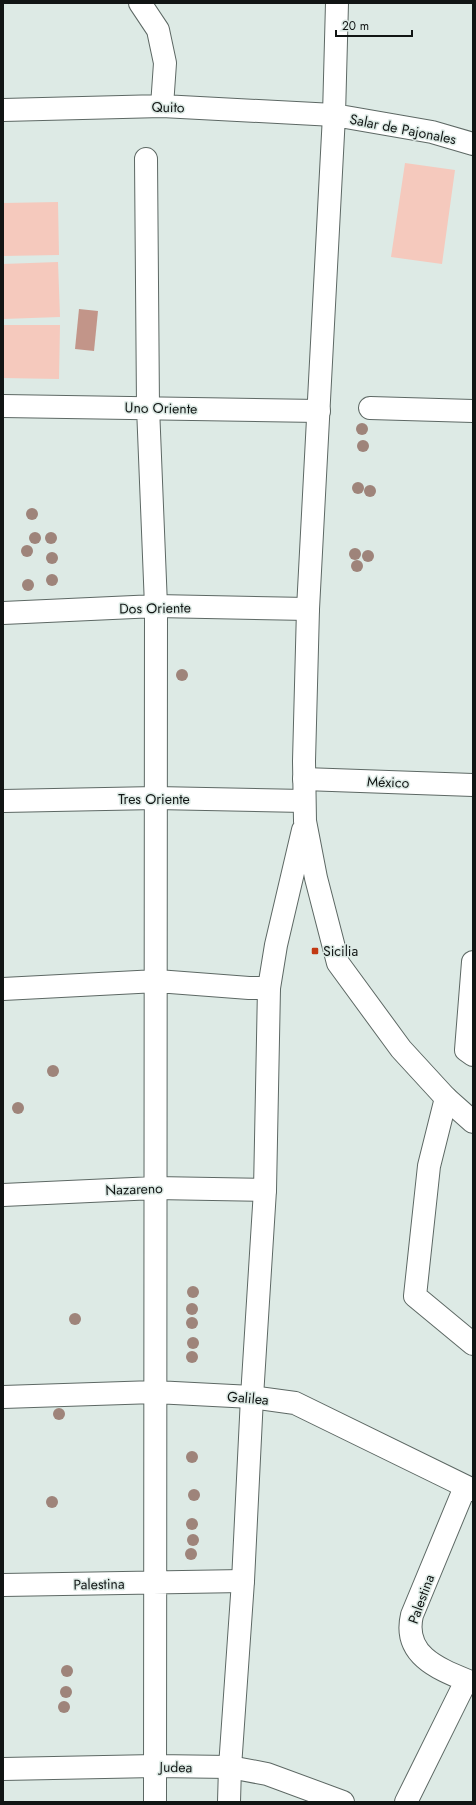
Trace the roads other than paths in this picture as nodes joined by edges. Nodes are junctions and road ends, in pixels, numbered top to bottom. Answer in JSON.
{"nodes":[{"id":1,"x":140,"y":3,"type":"edge"},
{"id":2,"x":337,"y":3,"type":"edge"},
{"id":3,"x":162,"y":106,"type":"junction"},
{"id":4,"x":3,"y":110,"type":"edge"},
{"id":5,"x":334,"y":115,"type":"junction"},
{"id":6,"x":473,"y":144,"type":"edge"},
{"id":7,"x":146,"y":159,"type":"dead end"},
{"id":8,"x":3,"y":406,"type":"edge"},
{"id":9,"x":148,"y":408,"type":"junction"},
{"id":10,"x":370,"y":408,"type":"dead end"},
{"id":11,"x":319,"y":411,"type":"junction"},
{"id":12,"x":473,"y":411,"type":"edge"},
{"id":13,"x":156,"y":606,"type":"junction"},
{"id":14,"x":308,"y":609,"type":"junction"},
{"id":15,"x":3,"y":613,"type":"edge"},
{"id":16,"x":304,"y":779,"type":"junction"},
{"id":17,"x":473,"y":785,"type":"edge"},
{"id":18,"x":156,"y":798,"type":"junction"},
{"id":19,"x":3,"y":801,"type":"edge"},
{"id":20,"x":305,"y":811,"type":"junction"},
{"id":21,"x":473,"y":962,"type":"edge"},
{"id":22,"x":157,"y":981,"type":"junction"},
{"id":23,"x":269,"y":988,"type":"junction"},
{"id":24,"x":3,"y":989,"type":"edge"},
{"id":25,"x":470,"y":1053,"type":"edge"},
{"id":26,"x":446,"y":1098,"type":"junction"},
{"id":27,"x":473,"y":1122,"type":"edge"},
{"id":28,"x":155,"y":1188,"type":"junction"},
{"id":29,"x":265,"y":1190,"type":"junction"},
{"id":30,"x":3,"y":1195,"type":"edge"},
{"id":31,"x":473,"y":1344,"type":"edge"},
{"id":32,"x":155,"y":1392,"type":"junction"},
{"id":33,"x":3,"y":1397,"type":"edge"},
{"id":34,"x":252,"y":1397,"type":"junction"},
{"id":35,"x":469,"y":1489,"type":"edge"},
{"id":36,"x":243,"y":1580,"type":"junction"},
{"id":37,"x":154,"y":1583,"type":"junction"},
{"id":38,"x":3,"y":1585,"type":"edge"},
{"id":39,"x":470,"y":1682,"type":"edge"},
{"id":40,"x":155,"y":1766,"type":"junction"},
{"id":41,"x":230,"y":1767,"type":"junction"},
{"id":42,"x":3,"y":1769,"type":"edge"},
{"id":43,"x":155,"y":1802,"type":"edge"},
{"id":44,"x":229,"y":1802,"type":"edge"},
{"id":45,"x":343,"y":1802,"type":"edge"},
{"id":46,"x":406,"y":1802,"type":"edge"}],
"edges":[{"from":1,"to":3,"type":"street"},
{"from":2,"to":5,"type":"street"},
{"from":3,"to":4,"type":"street","name":"Quito"},
{"from":3,"to":5,"type":"street","name":"Quito"},
{"from":5,"to":6,"type":"street","name":"Salar de Pajonales"},
{"from":5,"to":11,"type":"street"},
{"from":7,"to":9,"type":"street"},
{"from":8,"to":9,"type":"street","name":"Uno Oriente"},
{"from":9,"to":11,"type":"street","name":"Uno Oriente"},
{"from":9,"to":13,"type":"street"},
{"from":10,"to":12,"type":"street"},
{"from":11,"to":14,"type":"street"},
{"from":13,"to":14,"type":"street","name":"Dos Oriente"},
{"from":13,"to":15,"type":"street","name":"Dos Oriente"},
{"from":13,"to":18,"type":"street"},
{"from":14,"to":16,"type":"street"},
{"from":16,"to":17,"type":"street","name":"México"},
{"from":16,"to":20,"type":"street"},
{"from":18,"to":19,"type":"street","name":"Tres Oriente"},
{"from":18,"to":20,"type":"street","name":"Tres Oriente"},
{"from":18,"to":22,"type":"street"},
{"from":20,"to":23,"type":"street"},
{"from":20,"to":26,"type":"street"},
{"from":21,"to":25,"type":"street"},
{"from":22,"to":23,"type":"street"},
{"from":22,"to":24,"type":"street"},
{"from":22,"to":28,"type":"street"},
{"from":23,"to":29,"type":"street"},
{"from":26,"to":27,"type":"street"},
{"from":26,"to":31,"type":"street"},
{"from":28,"to":29,"type":"street","name":"Nazareno"},
{"from":28,"to":30,"type":"street","name":"Nazareno"},
{"from":28,"to":32,"type":"street"},
{"from":29,"to":34,"type":"street"},
{"from":32,"to":33,"type":"street","name":"Galilea"},
{"from":32,"to":34,"type":"street","name":"Galilea"},
{"from":32,"to":37,"type":"street"},
{"from":34,"to":35,"type":"street","name":"Galilea"},
{"from":34,"to":36,"type":"street"},
{"from":35,"to":39,"type":"street","name":"Palestina"},
{"from":36,"to":37,"type":"street","name":"Palestina"},
{"from":36,"to":41,"type":"street"},
{"from":37,"to":38,"type":"street","name":"Palestina"},
{"from":37,"to":40,"type":"street"},
{"from":39,"to":46,"type":"street"},
{"from":40,"to":41,"type":"street","name":"Judea"},
{"from":40,"to":42,"type":"street","name":"Judea"},
{"from":40,"to":43,"type":"street"},
{"from":41,"to":44,"type":"street"},
{"from":41,"to":45,"type":"street","name":"Judea"}]}
